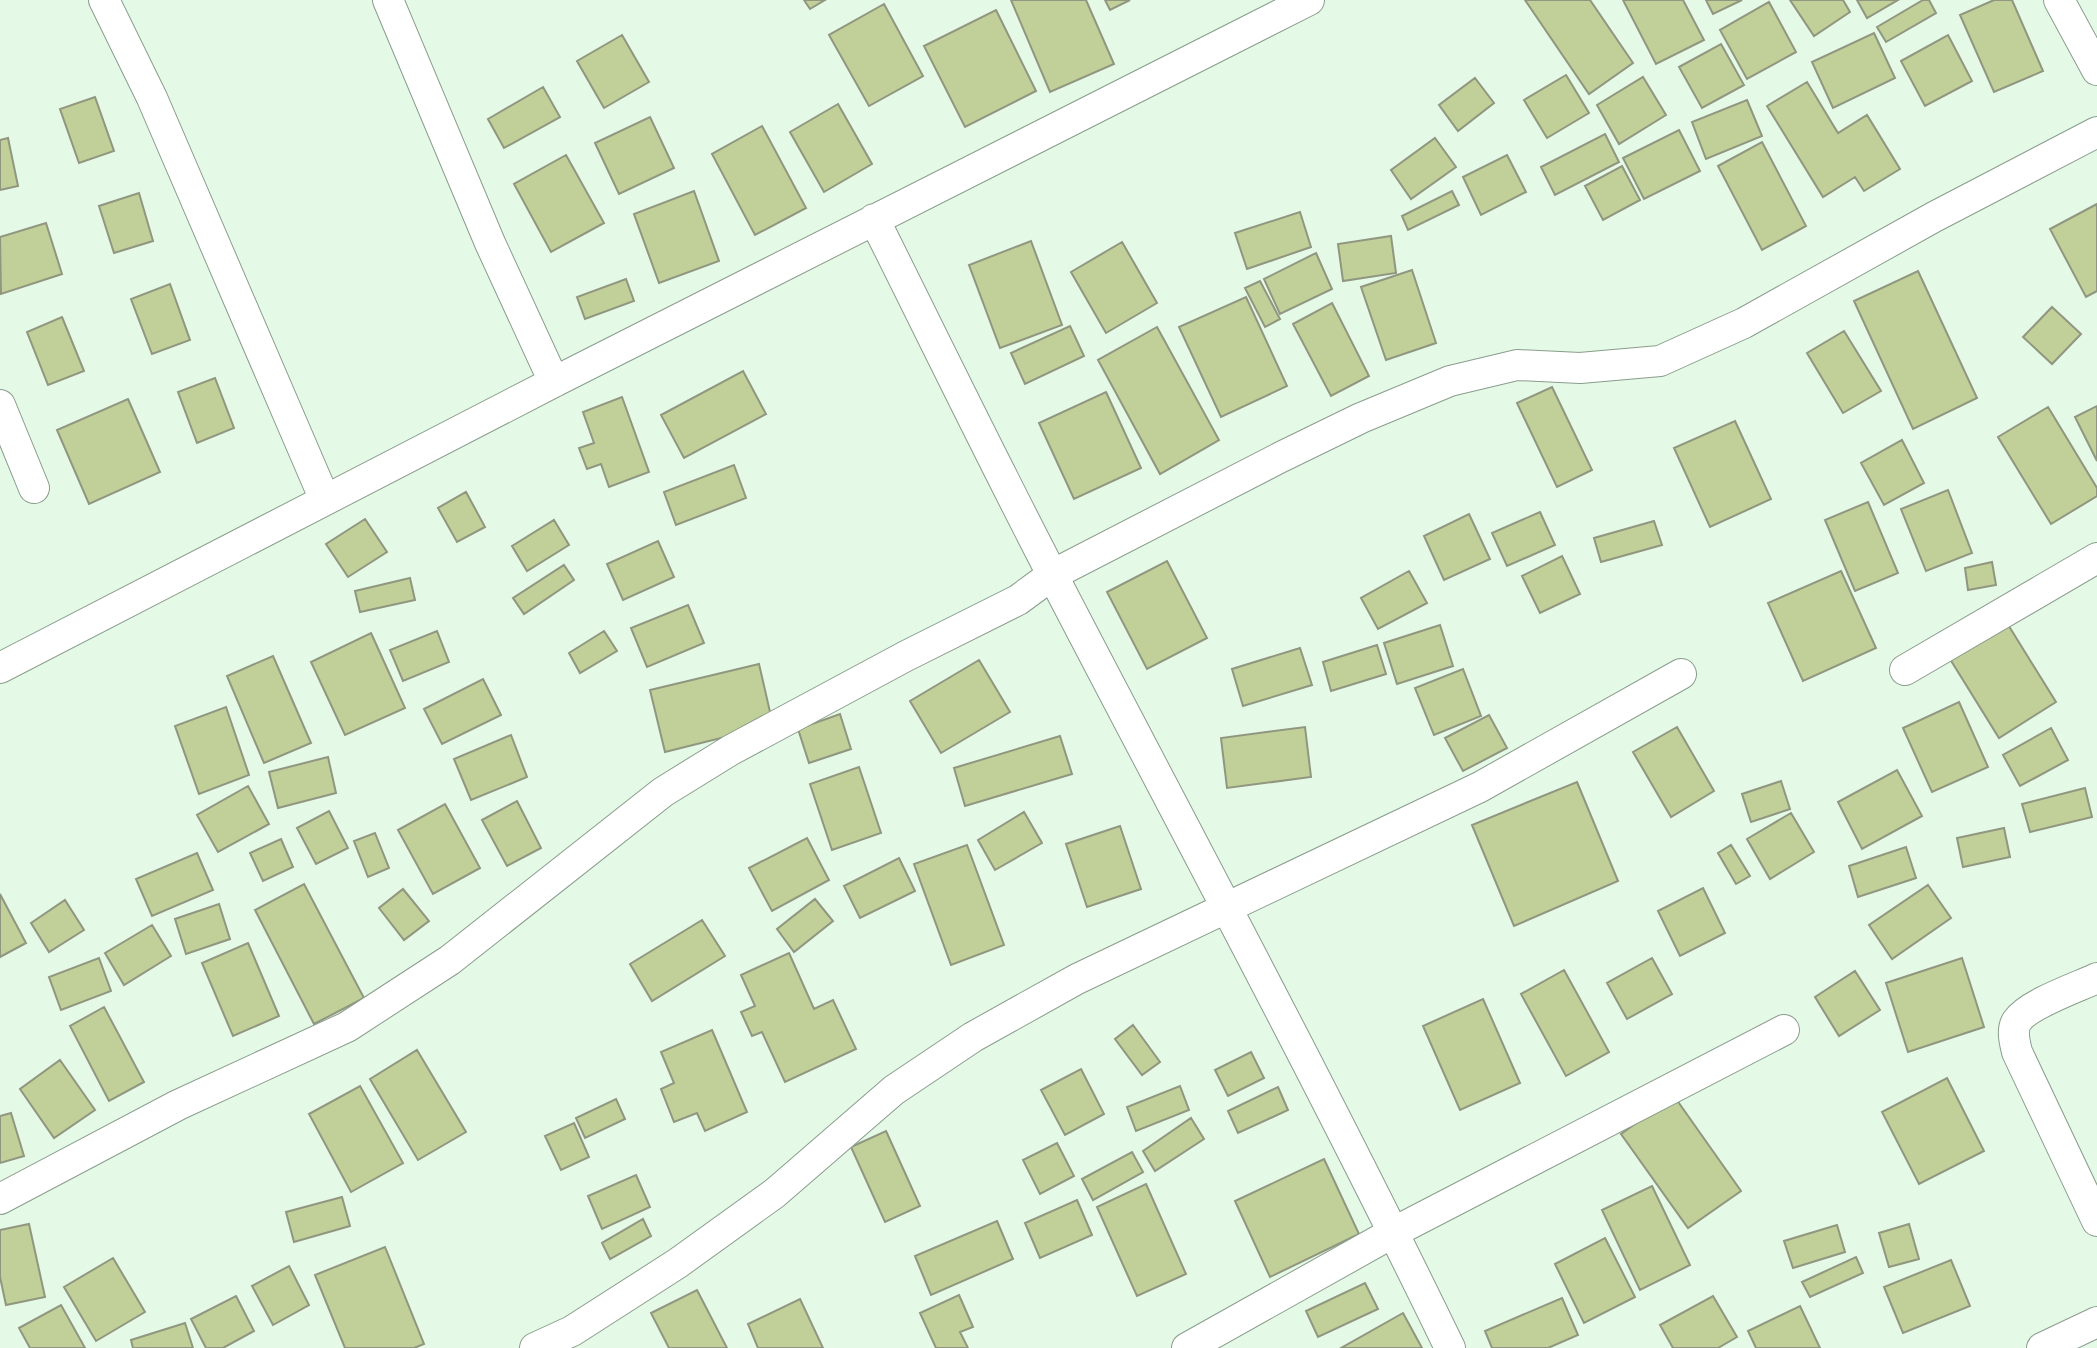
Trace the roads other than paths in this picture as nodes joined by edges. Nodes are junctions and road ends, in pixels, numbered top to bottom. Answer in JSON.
{"nodes":[{"id":1,"x":104,"y":0,"type":"edge"},
{"id":2,"x":388,"y":0,"type":"edge"},
{"id":3,"x":1309,"y":0,"type":"edge"},
{"id":4,"x":2059,"y":0,"type":"edge"},
{"id":5,"x":2097,"y":70,"type":"edge"},
{"id":6,"x":2097,"y":132,"type":"edge"},
{"id":7,"x":874,"y":219,"type":"junction"},
{"id":8,"x":554,"y":382,"type":"junction"},
{"id":9,"x":0,"y":405,"type":"edge"},
{"id":10,"x":34,"y":488,"type":"dead end"},
{"id":11,"x":325,"y":500,"type":"junction"},
{"id":12,"x":2097,"y":558,"type":"edge"},
{"id":13,"x":1052,"y":575,"type":"junction"},
{"id":14,"x":0,"y":668,"type":"edge"},
{"id":15,"x":1905,"y":670,"type":"dead end"},
{"id":16,"x":1681,"y":674,"type":"dead end"},
{"id":17,"x":1229,"y":909,"type":"junction"},
{"id":18,"x":2097,"y":978,"type":"edge"},
{"id":19,"x":1784,"y":1030,"type":"dead end"},
{"id":20,"x":0,"y":1199,"type":"edge"},
{"id":21,"x":2097,"y":1221,"type":"edge"},
{"id":22,"x":1394,"y":1232,"type":"junction"},
{"id":23,"x":2097,"y":1322,"type":"edge"},
{"id":24,"x":535,"y":1348,"type":"edge"},
{"id":25,"x":1187,"y":1348,"type":"edge"},
{"id":26,"x":1450,"y":1348,"type":"edge"},
{"id":27,"x":2042,"y":1348,"type":"edge"}],
"edges":[{"from":1,"to":11,"type":"street"},
{"from":2,"to":8,"type":"street"},
{"from":3,"to":7,"type":"street"},
{"from":4,"to":5,"type":"street"},
{"from":6,"to":13,"type":"street"},
{"from":7,"to":8,"type":"street"},
{"from":7,"to":13,"type":"street"},
{"from":8,"to":11,"type":"street"},
{"from":9,"to":10,"type":"street"},
{"from":11,"to":14,"type":"street"},
{"from":12,"to":15,"type":"street"},
{"from":13,"to":17,"type":"street"},
{"from":13,"to":20,"type":"street"},
{"from":16,"to":17,"type":"street"},
{"from":17,"to":22,"type":"street"},
{"from":17,"to":24,"type":"street"},
{"from":18,"to":21,"type":"street"},
{"from":19,"to":22,"type":"street"},
{"from":22,"to":25,"type":"street"},
{"from":22,"to":26,"type":"street"},
{"from":23,"to":27,"type":"street"}]}
